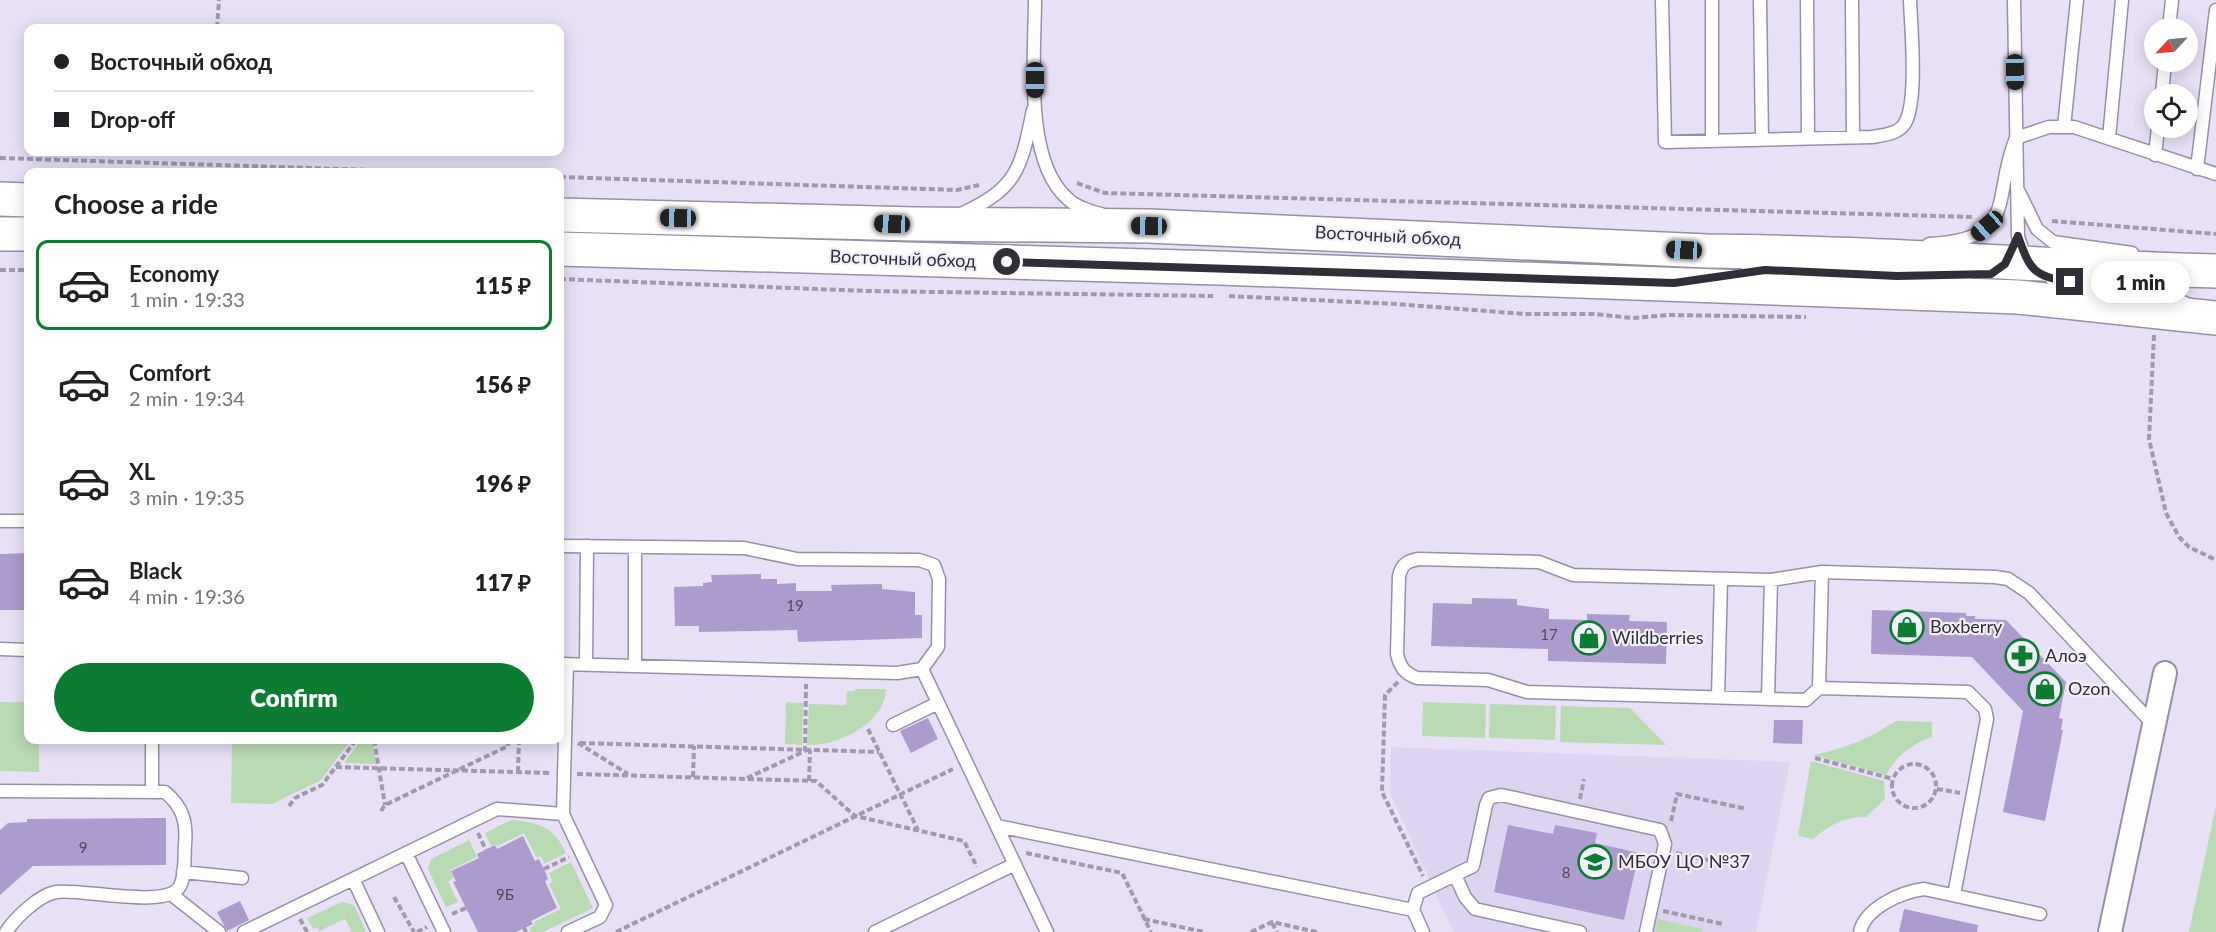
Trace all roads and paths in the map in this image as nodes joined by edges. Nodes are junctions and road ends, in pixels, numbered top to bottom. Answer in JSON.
{"nodes":[{"id":1,"x":219,"y":0,"type":"edge"},
{"id":2,"x":1035,"y":0,"type":"edge"},
{"id":3,"x":1662,"y":0,"type":"edge"},
{"id":4,"x":1712,"y":0,"type":"edge"},
{"id":5,"x":1760,"y":0,"type":"edge"},
{"id":6,"x":1807,"y":0,"type":"edge"},
{"id":7,"x":1852,"y":0,"type":"edge"},
{"id":8,"x":1910,"y":0,"type":"edge"},
{"id":9,"x":2014,"y":0,"type":"edge"},
{"id":10,"x":2077,"y":0,"type":"edge"},
{"id":11,"x":2122,"y":0,"type":"edge"},
{"id":12,"x":2172,"y":0,"type":"edge"},
{"id":13,"x":2216,"y":10,"type":"edge"},
{"id":14,"x":2170,"y":18,"type":"edge"},
{"id":15,"x":216,"y":24,"type":"edge"},
{"id":16,"x":1035,"y":100,"type":"junction"},
{"id":17,"x":2064,"y":127,"type":"junction"},
{"id":18,"x":1853,"y":137,"type":"junction"},
{"id":19,"x":1808,"y":138,"type":"junction"},
{"id":20,"x":2016,"y":138,"type":"junction"},
{"id":21,"x":2109,"y":138,"type":"junction"},
{"id":22,"x":2157,"y":138,"type":"edge"},
{"id":23,"x":1712,"y":140,"type":"junction"},
{"id":24,"x":1762,"y":140,"type":"junction"},
{"id":25,"x":2155,"y":155,"type":"junction"},
{"id":26,"x":0,"y":158,"type":"edge"},
{"id":27,"x":310,"y":168,"type":"edge"},
{"id":28,"x":2197,"y":169,"type":"junction"},
{"id":29,"x":2216,"y":174,"type":"edge"},
{"id":30,"x":564,"y":177,"type":"edge"},
{"id":31,"x":1073,"y":180,"type":"dead end"},
{"id":32,"x":983,"y":183,"type":"dead end"},
{"id":33,"x":2016,"y":188,"type":"junction"},
{"id":34,"x":0,"y":199,"type":"edge"},
{"id":35,"x":24,"y":200,"type":"edge"},
{"id":36,"x":564,"y":214,"type":"edge"},
{"id":37,"x":1984,"y":218,"type":"dead end"},
{"id":38,"x":2048,"y":221,"type":"dead end"},
{"id":39,"x":915,"y":224,"type":"junction"},
{"id":40,"x":1149,"y":226,"type":"junction"},
{"id":41,"x":0,"y":234,"type":"edge"},
{"id":42,"x":24,"y":234,"type":"edge"},
{"id":43,"x":2216,"y":234,"type":"edge"},
{"id":44,"x":564,"y":249,"type":"edge"},
{"id":45,"x":1799,"y":252,"type":"junction"},
{"id":46,"x":2002,"y":263,"type":"junction"},
{"id":47,"x":2216,"y":265,"type":"edge"},
{"id":48,"x":0,"y":270,"type":"edge"},
{"id":49,"x":24,"y":270,"type":"edge"},
{"id":50,"x":2216,"y":271,"type":"edge"},
{"id":51,"x":564,"y":279,"type":"edge"},
{"id":52,"x":1674,"y":283,"type":"junction"},
{"id":53,"x":1810,"y":317,"type":"dead end"},
{"id":54,"x":2216,"y":317,"type":"edge"},
{"id":55,"x":2143,"y":331,"type":"dead end"},
{"id":56,"x":2155,"y":332,"type":"junction"},
{"id":57,"x":2165,"y":334,"type":"dead end"},
{"id":58,"x":0,"y":521,"type":"edge"},
{"id":59,"x":24,"y":521,"type":"edge"},
{"id":60,"x":564,"y":546,"type":"edge"},
{"id":61,"x":586,"y":546,"type":"junction"},
{"id":62,"x":635,"y":547,"type":"junction"},
{"id":63,"x":2216,"y":560,"type":"edge"},
{"id":64,"x":1822,"y":572,"type":"junction"},
{"id":65,"x":1721,"y":579,"type":"junction"},
{"id":66,"x":1771,"y":580,"type":"junction"},
{"id":67,"x":0,"y":649,"type":"edge"},
{"id":68,"x":24,"y":650,"type":"edge"},
{"id":69,"x":564,"y":664,"type":"edge"},
{"id":70,"x":586,"y":665,"type":"junction"},
{"id":71,"x":635,"y":666,"type":"junction"},
{"id":72,"x":922,"y":669,"type":"junction"},
{"id":73,"x":807,"y":671,"type":"junction"},
{"id":74,"x":1406,"y":673,"type":"junction"},
{"id":75,"x":2165,"y":673,"type":"dead end"},
{"id":76,"x":1819,"y":688,"type":"junction"},
{"id":77,"x":1718,"y":697,"type":"junction"},
{"id":78,"x":1768,"y":699,"type":"junction"},
{"id":79,"x":938,"y":703,"type":"junction"},
{"id":80,"x":893,"y":724,"type":"dead end"},
{"id":81,"x":2154,"y":725,"type":"junction"},
{"id":82,"x":868,"y":729,"type":"dead end"},
{"id":83,"x":564,"y":742,"type":"joint"},
{"id":84,"x":578,"y":743,"type":"junction"},
{"id":85,"x":152,"y":744,"type":"edge"},
{"id":86,"x":353,"y":744,"type":"edge"},
{"id":87,"x":375,"y":744,"type":"edge"},
{"id":88,"x":508,"y":744,"type":"edge"},
{"id":89,"x":519,"y":744,"type":"edge"},
{"id":90,"x":694,"y":746,"type":"junction"},
{"id":91,"x":807,"y":750,"type":"junction"},
{"id":92,"x":879,"y":752,"type":"junction"},
{"id":93,"x":1815,"y":758,"type":"dead end"},
{"id":94,"x":967,"y":762,"type":"junction"},
{"id":95,"x":336,"y":767,"type":"junction"},
{"id":96,"x":379,"y":768,"type":"junction"},
{"id":97,"x":457,"y":770,"type":"junction"},
{"id":98,"x":518,"y":772,"type":"junction"},
{"id":99,"x":564,"y":774,"type":"junction"},
{"id":100,"x":631,"y":776,"type":"junction"},
{"id":101,"x":693,"y":777,"type":"junction"},
{"id":102,"x":745,"y":779,"type":"junction"},
{"id":103,"x":1893,"y":779,"type":"junction"},
{"id":104,"x":809,"y":781,"type":"junction"},
{"id":105,"x":1937,"y":789,"type":"junction"},
{"id":106,"x":152,"y":790,"type":"junction"},
{"id":107,"x":0,"y":791,"type":"edge"},
{"id":108,"x":900,"y":795,"type":"junction"},
{"id":109,"x":1973,"y":796,"type":"junction"},
{"id":110,"x":385,"y":805,"type":"junction"},
{"id":111,"x":289,"y":806,"type":"dead end"},
{"id":112,"x":1747,"y":808,"type":"dead end"},
{"id":113,"x":381,"y":811,"type":"dead end"},
{"id":114,"x":562,"y":814,"type":"junction"},
{"id":115,"x":855,"y":816,"type":"junction"},
{"id":116,"x":997,"y":826,"type":"junction"},
{"id":117,"x":1660,"y":830,"type":"junction"},
{"id":118,"x":919,"y":831,"type":"junction"},
{"id":119,"x":1008,"y":850,"type":"junction"},
{"id":120,"x":580,"y":851,"type":"junction"},
{"id":121,"x":1663,"y":851,"type":"junction"},
{"id":122,"x":406,"y":853,"type":"junction"},
{"id":123,"x":1015,"y":864,"type":"junction"},
{"id":124,"x":1735,"y":866,"type":"dead end"},
{"id":125,"x":544,"y":869,"type":"dead end"},
{"id":126,"x":183,"y":872,"type":"junction"},
{"id":127,"x":1455,"y":875,"type":"junction"},
{"id":128,"x":1424,"y":877,"type":"dead end"},
{"id":129,"x":242,"y":878,"type":"dead end"},
{"id":130,"x":353,"y":879,"type":"junction"},
{"id":131,"x":983,"y":880,"type":"junction"},
{"id":132,"x":171,"y":894,"type":"junction"},
{"id":133,"x":1954,"y":895,"type":"junction"},
{"id":134,"x":394,"y":897,"type":"dead end"},
{"id":135,"x":466,"y":908,"type":"dead end"},
{"id":136,"x":1651,"y":908,"type":"junction"},
{"id":137,"x":1413,"y":910,"type":"junction"},
{"id":138,"x":459,"y":911,"type":"dead end"},
{"id":139,"x":2040,"y":914,"type":"dead end"},
{"id":140,"x":1144,"y":919,"type":"junction"},
{"id":141,"x":1272,"y":922,"type":"junction"},
{"id":142,"x":1723,"y":924,"type":"dead end"},
{"id":143,"x":1150,"y":931,"type":"edge"},
{"id":144,"x":6,"y":932,"type":"edge"},
{"id":145,"x":219,"y":932,"type":"edge"},
{"id":146,"x":244,"y":932,"type":"edge"},
{"id":147,"x":378,"y":932,"type":"edge"},
{"id":148,"x":414,"y":932,"type":"edge"},
{"id":149,"x":444,"y":932,"type":"edge"},
{"id":150,"x":568,"y":932,"type":"edge"},
{"id":151,"x":616,"y":932,"type":"edge"},
{"id":152,"x":874,"y":932,"type":"edge"},
{"id":153,"x":1047,"y":932,"type":"edge"},
{"id":154,"x":1143,"y":932,"type":"edge"},
{"id":155,"x":1204,"y":932,"type":"edge"},
{"id":156,"x":1251,"y":932,"type":"edge"},
{"id":157,"x":1277,"y":932,"type":"edge"},
{"id":158,"x":1317,"y":932,"type":"edge"},
{"id":159,"x":1423,"y":932,"type":"edge"},
{"id":160,"x":1580,"y":932,"type":"edge"},
{"id":161,"x":1646,"y":932,"type":"edge"},
{"id":162,"x":1860,"y":932,"type":"edge"},
{"id":163,"x":2110,"y":932,"type":"edge"}],
"edges":[{"from":1,"to":15,"type":"path"},
{"from":2,"to":16,"type":"lane"},
{"from":3,"to":23,"type":"lane"},
{"from":4,"to":23,"type":"lane"},
{"from":5,"to":24,"type":"lane"},
{"from":6,"to":19,"type":"lane"},
{"from":7,"to":18,"type":"lane"},
{"from":8,"to":18,"type":"lane"},
{"from":9,"to":20,"type":"lane"},
{"from":10,"to":17,"type":"lane"},
{"from":11,"to":21,"type":"lane"},
{"from":12,"to":14,"type":"lane"},
{"from":13,"to":28,"type":"lane"},
{"from":16,"to":39,"type":"lane"},
{"from":16,"to":40,"type":"lane"},
{"from":17,"to":20,"type":"lane"},
{"from":17,"to":21,"type":"lane"},
{"from":18,"to":19,"type":"lane"},
{"from":19,"to":24,"type":"lane"},
{"from":20,"to":33,"type":"lane"},
{"from":20,"to":45,"type":"lane"},
{"from":21,"to":25,"type":"lane"},
{"from":22,"to":25,"type":"lane"},
{"from":23,"to":24,"type":"lane"},
{"from":25,"to":28,"type":"lane"},
{"from":26,"to":27,"type":"path"},
{"from":28,"to":29,"type":"lane"},
{"from":30,"to":32,"type":"path"},
{"from":31,"to":37,"type":"path"},
{"from":33,"to":46,"type":"lane"},
{"from":33,"to":47,"type":"lane"},
{"from":34,"to":35,"type":"main road"},
{"from":36,"to":39,"type":"main road","name":"Восточный обход"},
{"from":38,"to":43,"type":"path"},
{"from":39,"to":40,"type":"main road","name":"Восточный обход"},
{"from":40,"to":45,"type":"main road","name":"Восточный обход"},
{"from":41,"to":42,"type":"main road"},
{"from":44,"to":52,"type":"main road","name":"Восточный обход"},
{"from":45,"to":46,"type":"main road","name":"Восточный обход"},
{"from":46,"to":50,"type":"main road","name":"Восточный обход"},
{"from":46,"to":52,"type":"lane"},
{"from":46,"to":54,"type":"lane"},
{"from":48,"to":49,"type":"path"},
{"from":51,"to":53,"type":"path"},
{"from":52,"to":54,"type":"main road","name":"Восточный обход"},
{"from":55,"to":56,"type":"path"},
{"from":56,"to":57,"type":"path"},
{"from":56,"to":63,"type":"path"},
{"from":58,"to":59,"type":"lane"},
{"from":60,"to":61,"type":"lane"},
{"from":61,"to":62,"type":"lane"},
{"from":61,"to":70,"type":"lane"},
{"from":62,"to":71,"type":"lane"},
{"from":62,"to":72,"type":"lane"},
{"from":64,"to":66,"type":"lane"},
{"from":64,"to":76,"type":"lane"},
{"from":64,"to":81,"type":"lane"},
{"from":65,"to":66,"type":"lane"},
{"from":65,"to":74,"type":"lane"},
{"from":65,"to":77,"type":"lane"},
{"from":66,"to":78,"type":"lane"},
{"from":67,"to":68,"type":"lane"},
{"from":69,"to":70,"type":"lane"},
{"from":70,"to":71,"type":"lane"},
{"from":71,"to":73,"type":"lane"},
{"from":72,"to":73,"type":"lane"},
{"from":72,"to":79,"type":"lane"},
{"from":73,"to":91,"type":"path"},
{"from":74,"to":77,"type":"lane"},
{"from":74,"to":128,"type":"path"},
{"from":75,"to":81,"type":"street"},
{"from":76,"to":78,"type":"lane"},
{"from":76,"to":109,"type":"lane"},
{"from":77,"to":78,"type":"lane"},
{"from":79,"to":80,"type":"lane"},
{"from":79,"to":94,"type":"lane"},
{"from":81,"to":163,"type":"street"},
{"from":82,"to":92,"type":"path"},
{"from":83,"to":84,"type":"path"},
{"from":83,"to":99,"type":"lane"},
{"from":84,"to":90,"type":"path"},
{"from":84,"to":100,"type":"path"},
{"from":85,"to":106,"type":"lane"},
{"from":86,"to":95,"type":"path"},
{"from":87,"to":96,"type":"path"},
{"from":88,"to":97,"type":"path"},
{"from":89,"to":98,"type":"path"},
{"from":90,"to":91,"type":"path"},
{"from":90,"to":101,"type":"path"},
{"from":91,"to":92,"type":"path"},
{"from":91,"to":102,"type":"path"},
{"from":91,"to":104,"type":"path"},
{"from":92,"to":108,"type":"path"},
{"from":93,"to":103,"type":"path"},
{"from":94,"to":108,"type":"path"},
{"from":94,"to":116,"type":"lane"},
{"from":95,"to":96,"type":"path"},
{"from":95,"to":111,"type":"path"},
{"from":96,"to":97,"type":"path"},
{"from":96,"to":110,"type":"path"},
{"from":97,"to":98,"type":"path"},
{"from":97,"to":110,"type":"path"},
{"from":98,"to":99,"type":"path"},
{"from":99,"to":100,"type":"path"},
{"from":99,"to":114,"type":"lane"},
{"from":100,"to":101,"type":"path"},
{"from":101,"to":102,"type":"path"},
{"from":102,"to":104,"type":"path"},
{"from":103,"to":105,"type":"path"},
{"from":103,"to":105,"type":"path"},
{"from":104,"to":115,"type":"path"},
{"from":105,"to":109,"type":"path"},
{"from":106,"to":107,"type":"lane"},
{"from":106,"to":126,"type":"lane"},
{"from":108,"to":115,"type":"path"},
{"from":108,"to":118,"type":"path"},
{"from":109,"to":133,"type":"lane"},
{"from":110,"to":113,"type":"path"},
{"from":112,"to":117,"type":"path"},
{"from":114,"to":120,"type":"lane"},
{"from":114,"to":122,"type":"lane"},
{"from":115,"to":118,"type":"path"},
{"from":115,"to":151,"type":"path"},
{"from":116,"to":119,"type":"lane"},
{"from":116,"to":137,"type":"lane"},
{"from":117,"to":121,"type":"lane"},
{"from":117,"to":127,"type":"lane"},
{"from":118,"to":131,"type":"path"},
{"from":119,"to":123,"type":"lane"},
{"from":119,"to":140,"type":"path"},
{"from":120,"to":125,"type":"path"},
{"from":120,"to":150,"type":"lane"},
{"from":121,"to":124,"type":"path"},
{"from":121,"to":136,"type":"lane"},
{"from":122,"to":130,"type":"lane"},
{"from":122,"to":149,"type":"lane"},
{"from":123,"to":131,"type":"lane"},
{"from":123,"to":153,"type":"lane"},
{"from":126,"to":129,"type":"lane"},
{"from":126,"to":132,"type":"lane"},
{"from":127,"to":137,"type":"lane"},
{"from":127,"to":160,"type":"lane"},
{"from":130,"to":146,"type":"lane"},
{"from":130,"to":147,"type":"lane"},
{"from":131,"to":152,"type":"lane"},
{"from":132,"to":144,"type":"lane"},
{"from":132,"to":145,"type":"lane"},
{"from":133,"to":139,"type":"lane"},
{"from":133,"to":162,"type":"lane"},
{"from":134,"to":148,"type":"path"},
{"from":135,"to":138,"type":"path"},
{"from":136,"to":142,"type":"path"},
{"from":136,"to":161,"type":"lane"},
{"from":137,"to":159,"type":"lane"},
{"from":140,"to":143,"type":"path"},
{"from":140,"to":155,"type":"path"},
{"from":141,"to":156,"type":"path"},
{"from":141,"to":157,"type":"path"},
{"from":141,"to":158,"type":"path"},
{"from":143,"to":154,"type":"path"}]}
